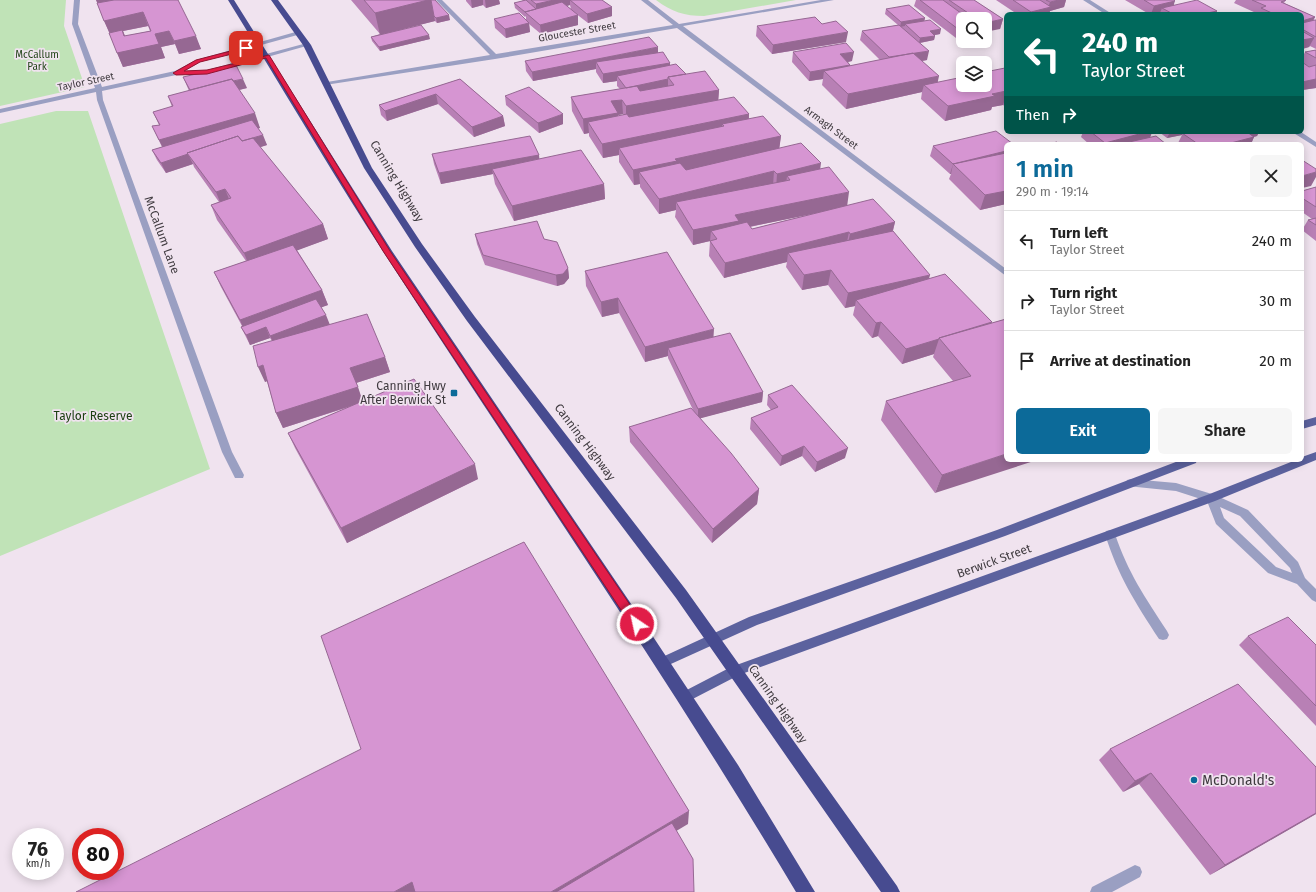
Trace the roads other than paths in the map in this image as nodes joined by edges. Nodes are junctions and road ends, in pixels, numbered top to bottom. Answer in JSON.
{"nodes":[{"id":1,"x":77,"y":0,"type":"edge"},
{"id":2,"x":231,"y":0,"type":"edge"},
{"id":3,"x":274,"y":0,"type":"edge"},
{"id":4,"x":439,"y":0,"type":"edge"},
{"id":5,"x":644,"y":0,"type":"edge"},
{"id":6,"x":831,"y":0,"type":"edge"},
{"id":7,"x":1086,"y":0,"type":"edge"},
{"id":8,"x":1105,"y":12,"type":"edge"},
{"id":9,"x":679,"y":25,"type":"junction"},
{"id":10,"x":299,"y":33,"type":"junction"},
{"id":11,"x":307,"y":44,"type":"junction"},
{"id":12,"x":259,"y":45,"type":"junction"},
{"id":13,"x":267,"y":56,"type":"junction"},
{"id":14,"x":496,"y":57,"type":"junction"},
{"id":15,"x":176,"y":73,"type":"junction"},
{"id":16,"x":327,"y":84,"type":"junction"},
{"id":17,"x":99,"y":89,"type":"junction"},
{"id":18,"x":0,"y":111,"type":"edge"},
{"id":19,"x":1299,"y":134,"type":"edge"},
{"id":20,"x":1316,"y":145,"type":"edge"},
{"id":21,"x":1004,"y":270,"type":"edge"},
{"id":22,"x":1316,"y":421,"type":"edge"},
{"id":23,"x":1304,"y":424,"type":"edge"},
{"id":24,"x":1316,"y":456,"type":"edge"},
{"id":25,"x":1304,"y":461,"type":"edge"},
{"id":26,"x":1187,"y":462,"type":"edge"},
{"id":27,"x":1301,"y":462,"type":"edge"},
{"id":28,"x":239,"y":475,"type":"dead end"},
{"id":29,"x":1131,"y":483,"type":"junction"},
{"id":30,"x":1211,"y":498,"type":"junction"},
{"id":31,"x":1110,"y":534,"type":"junction"},
{"id":32,"x":1301,"y":581,"type":"junction"},
{"id":33,"x":1316,"y":597,"type":"edge"},
{"id":34,"x":1163,"y":635,"type":"dead end"},
{"id":35,"x":713,"y":640,"type":"junction"},
{"id":36,"x":662,"y":662,"type":"junction"},
{"id":37,"x":735,"y":671,"type":"junction"},
{"id":38,"x":684,"y":698,"type":"junction"},
{"id":39,"x":1135,"y":872,"type":"dead end"},
{"id":40,"x":806,"y":892,"type":"edge"},
{"id":41,"x":891,"y":892,"type":"edge"},
{"id":42,"x":1097,"y":892,"type":"edge"}],
"edges":[{"from":1,"to":17,"type":"street","name":"McCallum Lane"},
{"from":2,"to":12,"type":"highway"},
{"from":3,"to":10,"type":"highway","name":"Canning Highway"},
{"from":4,"to":14,"type":"street"},
{"from":5,"to":9,"type":"street","name":"Armagh Street"},
{"from":6,"to":9,"type":"street","name":"Gloucester Street"},
{"from":7,"to":8,"type":"street"},
{"from":9,"to":14,"type":"street","name":"Gloucester Street"},
{"from":9,"to":21,"type":"street","name":"Armagh Street"},
{"from":10,"to":11,"type":"highway","name":"Canning Highway"},
{"from":10,"to":12,"type":"street","name":"Taylor Street"},
{"from":11,"to":13,"type":"street","name":"Taylor Street"},
{"from":11,"to":16,"type":"highway","name":"Canning Highway"},
{"from":12,"to":13,"type":"highway"},
{"from":12,"to":15,"type":"street","name":"Taylor Street"},
{"from":13,"to":15,"type":"street","name":"Taylor Street"},
{"from":13,"to":36,"type":"highway"},
{"from":14,"to":16,"type":"street","name":"Gloucester Street"},
{"from":15,"to":17,"type":"street","name":"Taylor Street"},
{"from":16,"to":35,"type":"highway","name":"Canning Highway"},
{"from":17,"to":18,"type":"street","name":"Taylor Street"},
{"from":17,"to":28,"type":"street","name":"McCallum Lane"},
{"from":19,"to":20,"type":"street"},
{"from":22,"to":23,"type":"main road"},
{"from":24,"to":25,"type":"main road","name":"Berwick Street"},
{"from":26,"to":29,"type":"main road","name":"Berwick Street"},
{"from":27,"to":30,"type":"main road","name":"Berwick Street"},
{"from":29,"to":30,"type":"street"},
{"from":29,"to":35,"type":"main road","name":"Berwick Street"},
{"from":30,"to":31,"type":"main road","name":"Berwick Street"},
{"from":30,"to":32,"type":"street"},
{"from":30,"to":32,"type":"street"},
{"from":31,"to":34,"type":"street"},
{"from":31,"to":37,"type":"main road","name":"Berwick Street"},
{"from":32,"to":33,"type":"street"},
{"from":35,"to":36,"type":"main road","name":"Berwick Street"},
{"from":35,"to":37,"type":"highway","name":"Canning Highway"},
{"from":36,"to":38,"type":"highway"},
{"from":37,"to":38,"type":"main road","name":"Berwick Street"},
{"from":37,"to":41,"type":"highway","name":"Canning Highway"},
{"from":38,"to":40,"type":"highway"},
{"from":39,"to":42,"type":"street"}]}
